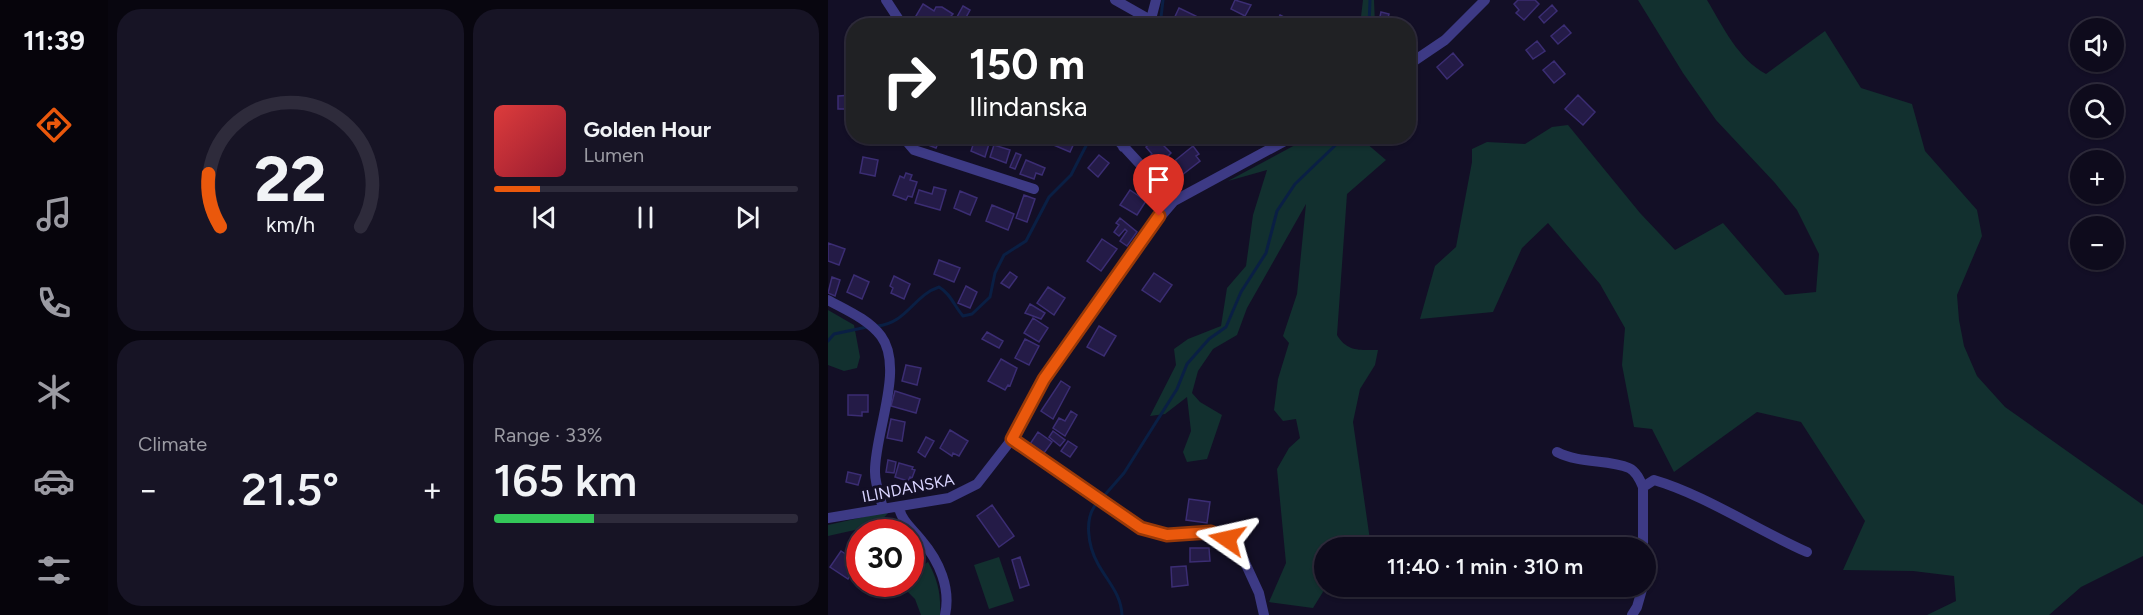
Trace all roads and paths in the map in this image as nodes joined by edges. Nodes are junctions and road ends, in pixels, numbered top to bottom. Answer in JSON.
{"nodes":[{"id":1,"x":886,"y":0,"type":"edge"},
{"id":2,"x":1115,"y":0,"type":"edge"},
{"id":3,"x":1156,"y":0,"type":"edge"},
{"id":4,"x":1485,"y":0,"type":"edge"},
{"id":5,"x":898,"y":18,"type":"edge"},
{"id":6,"x":1147,"y":18,"type":"edge"},
{"id":7,"x":1152,"y":18,"type":"edge"},
{"id":8,"x":1416,"y":60,"type":"edge"},
{"id":9,"x":909,"y":144,"type":"edge"},
{"id":10,"x":1121,"y":144,"type":"edge"},
{"id":11,"x":1125,"y":144,"type":"edge"},
{"id":12,"x":1279,"y":144,"type":"edge"},
{"id":13,"x":1123,"y":147,"type":"junction"},
{"id":14,"x":1034,"y":189,"type":"dead end"},
{"id":15,"x":1174,"y":201,"type":"junction"},
{"id":16,"x":828,"y":300,"type":"edge"},
{"id":17,"x":1012,"y":439,"type":"junction"},
{"id":18,"x":1557,"y":452,"type":"dead end"},
{"id":19,"x":1643,"y":487,"type":"junction"},
{"id":20,"x":898,"y":507,"type":"junction"},
{"id":21,"x":883,"y":508,"type":"junction"},
{"id":22,"x":828,"y":518,"type":"edge"},
{"id":23,"x":1643,"y":537,"type":"edge"},
{"id":24,"x":1808,"y":552,"type":"dead end"},
{"id":25,"x":1640,"y":597,"type":"edge"},
{"id":26,"x":945,"y":615,"type":"edge"},
{"id":27,"x":1264,"y":615,"type":"edge"},
{"id":28,"x":1632,"y":615,"type":"edge"}],
"edges":[{"from":1,"to":5,"type":"street"},
{"from":2,"to":6,"type":"street"},
{"from":3,"to":7,"type":"street"},
{"from":4,"to":8,"type":"street"},
{"from":9,"to":14,"type":"street"},
{"from":10,"to":13,"type":"street"},
{"from":11,"to":13,"type":"street"},
{"from":12,"to":15,"type":"street","name":"ILINDANSKA"},
{"from":13,"to":15,"type":"street"},
{"from":15,"to":17,"type":"street","name":"ILINDANSKA"},
{"from":16,"to":21,"type":"street"},
{"from":17,"to":20,"type":"street","name":"ILINDANSKA"},
{"from":17,"to":27,"type":"street"},
{"from":18,"to":19,"type":"street"},
{"from":19,"to":23,"type":"street"},
{"from":19,"to":24,"type":"street"},
{"from":20,"to":21,"type":"street","name":"ILINDANSKA"},
{"from":20,"to":26,"type":"street"},
{"from":21,"to":22,"type":"street","name":"ILINDANSKA"},
{"from":25,"to":28,"type":"street"}]}
